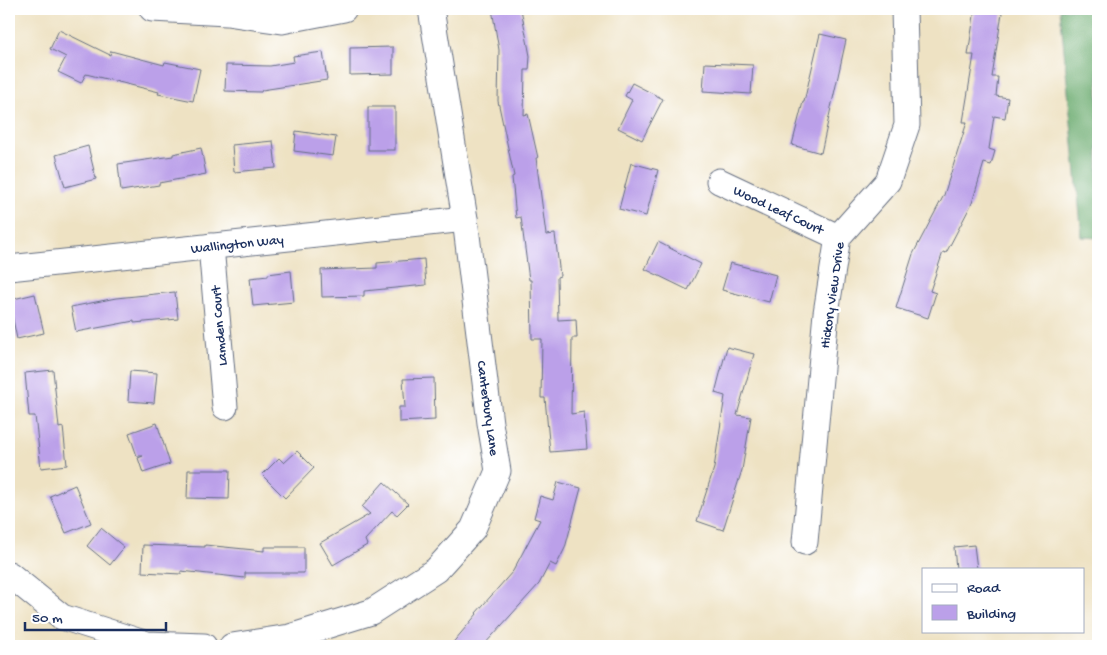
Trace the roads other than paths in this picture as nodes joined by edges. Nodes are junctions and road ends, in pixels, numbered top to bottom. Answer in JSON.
{"nodes":[{"id":1,"x":152,"y":9,"type":"edge"},
{"id":2,"x":344,"y":9,"type":"edge"},
{"id":3,"x":431,"y":9,"type":"edge"},
{"id":4,"x":904,"y":9,"type":"edge"},
{"id":5,"x":719,"y":181,"type":"dead end"},
{"id":6,"x":465,"y":219,"type":"junction"},
{"id":7,"x":838,"y":237,"type":"junction"},
{"id":8,"x":210,"y":246,"type":"junction"},
{"id":9,"x":9,"y":268,"type":"edge"},
{"id":10,"x":225,"y":407,"type":"dead end"},
{"id":11,"x":805,"y":542,"type":"dead end"},
{"id":12,"x":9,"y":574,"type":"edge"},
{"id":13,"x":291,"y":642,"type":"edge"},
{"id":14,"x":204,"y":646,"type":"edge"},
{"id":15,"x":232,"y":646,"type":"edge"}],
"edges":[{"from":1,"to":2,"type":"street"},
{"from":3,"to":6,"type":"street","name":"Canterbury Lane"},
{"from":4,"to":7,"type":"street","name":"Hickory View Drive"},
{"from":5,"to":7,"type":"street","name":"Wood Leaf Court"},
{"from":6,"to":8,"type":"street","name":"Wallington Way"},
{"from":6,"to":13,"type":"street","name":"Canterbury Lane"},
{"from":7,"to":11,"type":"street","name":"Hickory View Drive"},
{"from":8,"to":9,"type":"street","name":"Wallington Way"},
{"from":8,"to":10,"type":"street","name":"Lamden Court"},
{"from":12,"to":14,"type":"street"},
{"from":13,"to":15,"type":"street","name":"Canterbury Lane"}]}
